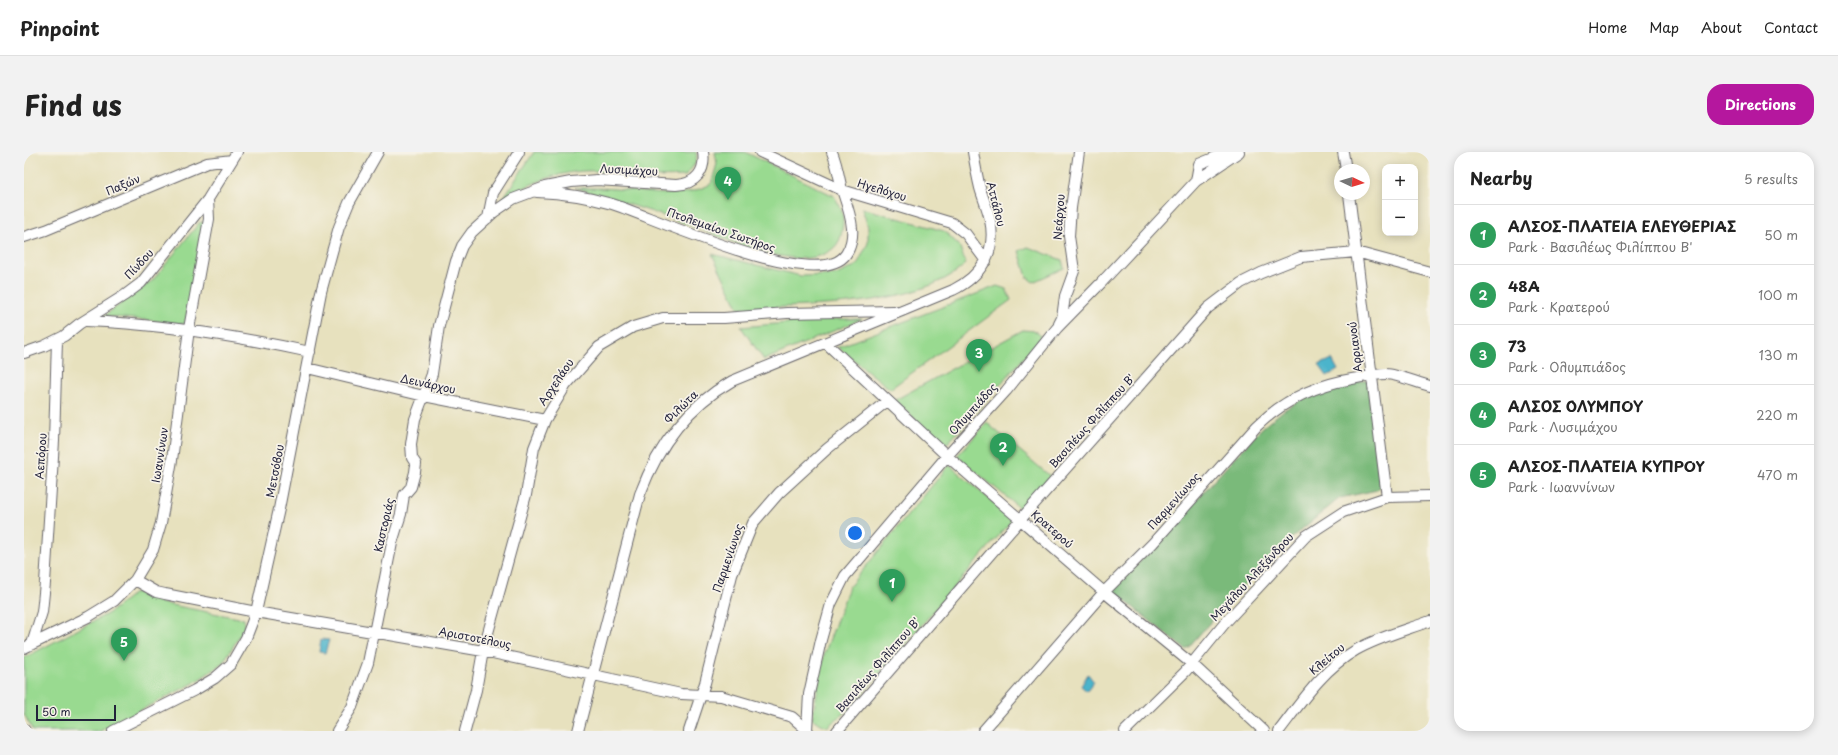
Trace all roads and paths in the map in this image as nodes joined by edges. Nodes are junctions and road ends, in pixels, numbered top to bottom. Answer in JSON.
{"nodes":[{"id":1,"x":378,"y":152,"type":"edge"},
{"id":2,"x":519,"y":152,"type":"edge"},
{"id":3,"x":703,"y":152,"type":"edge"},
{"id":4,"x":760,"y":152,"type":"edge"},
{"id":5,"x":832,"y":152,"type":"edge"},
{"id":6,"x":973,"y":152,"type":"edge"},
{"id":7,"x":1079,"y":152,"type":"edge"},
{"id":8,"x":1343,"y":152,"type":"edge"},
{"id":9,"x":1236,"y":154,"type":"edge"},
{"id":10,"x":234,"y":156,"type":"edge"},
{"id":11,"x":1345,"y":164,"type":"edge"},
{"id":12,"x":842,"y":190,"type":"junction"},
{"id":13,"x":531,"y":192,"type":"junction"},
{"id":14,"x":208,"y":199,"type":"junction"},
{"id":15,"x":1350,"y":200,"type":"edge"},
{"id":16,"x":488,"y":218,"type":"junction"},
{"id":17,"x":24,"y":237,"type":"edge"},
{"id":18,"x":1356,"y":252,"type":"junction"},
{"id":19,"x":986,"y":261,"type":"junction"},
{"id":20,"x":1430,"y":272,"type":"edge"},
{"id":21,"x":898,"y":311,"type":"junction"},
{"id":22,"x":86,"y":321,"type":"junction"},
{"id":23,"x":1057,"y":328,"type":"junction"},
{"id":24,"x":189,"y":329,"type":"junction"},
{"id":25,"x":57,"y":340,"type":"junction"},
{"id":26,"x":826,"y":343,"type":"junction"},
{"id":27,"x":310,"y":352,"type":"junction"},
{"id":28,"x":24,"y":353,"type":"edge"},
{"id":29,"x":307,"y":368,"type":"junction"},
{"id":30,"x":1371,"y":375,"type":"junction"},
{"id":31,"x":1430,"y":386,"type":"edge"},
{"id":32,"x":424,"y":396,"type":"junction"},
{"id":33,"x":888,"y":401,"type":"junction"},
{"id":34,"x":545,"y":420,"type":"junction"},
{"id":35,"x":947,"y":456,"type":"junction"},
{"id":36,"x":1430,"y":496,"type":"edge"},
{"id":37,"x":1387,"y":497,"type":"junction"},
{"id":38,"x":1022,"y":519,"type":"junction"},
{"id":39,"x":135,"y":580,"type":"junction"},
{"id":40,"x":1104,"y":592,"type":"junction"},
{"id":41,"x":256,"y":612,"type":"junction"},
{"id":42,"x":1430,"y":621,"type":"edge"},
{"id":43,"x":375,"y":632,"type":"junction"},
{"id":44,"x":28,"y":646,"type":"edge"},
{"id":45,"x":483,"y":650,"type":"junction"},
{"id":46,"x":1192,"y":664,"type":"junction"},
{"id":47,"x":592,"y":675,"type":"junction"},
{"id":48,"x":701,"y":695,"type":"junction"},
{"id":49,"x":113,"y":731,"type":"edge"},
{"id":50,"x":337,"y":731,"type":"edge"},
{"id":51,"x":465,"y":731,"type":"edge"},
{"id":52,"x":578,"y":731,"type":"edge"},
{"id":53,"x":689,"y":731,"type":"edge"},
{"id":54,"x":808,"y":731,"type":"edge"},
{"id":55,"x":837,"y":731,"type":"edge"},
{"id":56,"x":982,"y":731,"type":"edge"},
{"id":57,"x":1125,"y":731,"type":"edge"},
{"id":58,"x":1264,"y":731,"type":"edge"},
{"id":59,"x":1279,"y":731,"type":"edge"}],
"edges":[{"from":1,"to":27,"type":"street","name":"Μετσόβου"},
{"from":2,"to":16,"type":"street"},
{"from":3,"to":13,"type":"street","name":"Λυσιμάχου"},
{"from":4,"to":12,"type":"street","name":"Ηγελόχου"},
{"from":5,"to":12,"type":"street","name":"Πτολεμαίου Σωτήρος"},
{"from":6,"to":19,"type":"street","name":"Αττάλου"},
{"from":7,"to":23,"type":"street","name":"Νεάρχου"},
{"from":8,"to":11,"type":"street"},
{"from":9,"to":23,"type":"street","name":"Ολυμπιάδος"},
{"from":10,"to":14,"type":"street","name":"Πίνδου"},
{"from":10,"to":17,"type":"street","name":"Παξών"},
{"from":12,"to":13,"type":"street","name":"Πτολεμαίου Σωτήρος"},
{"from":12,"to":19,"type":"street","name":"Ηγελόχου"},
{"from":13,"to":16,"type":"street","name":"Καστοριάς"},
{"from":14,"to":22,"type":"street","name":"Πίνδου"},
{"from":14,"to":24,"type":"street","name":"Ιωαννίνων"},
{"from":15,"to":18,"type":"street","name":"Αρριανού"},
{"from":16,"to":32,"type":"street","name":"Καστοριάς"},
{"from":18,"to":20,"type":"street","name":"Βασιλέως Φιλίππου Β'"},
{"from":18,"to":30,"type":"street","name":"Αρριανού"},
{"from":18,"to":38,"type":"street","name":"Βασιλέως Φιλίππου Β'"},
{"from":19,"to":21,"type":"street","name":"Φιλώτα"},
{"from":21,"to":26,"type":"street","name":"Φιλώτα"},
{"from":21,"to":34,"type":"street","name":"Αρχελάου"},
{"from":22,"to":24,"type":"street"},
{"from":22,"to":25,"type":"street","name":"Πίνδου"},
{"from":23,"to":35,"type":"street","name":"Ολυμπιάδος"},
{"from":24,"to":27,"type":"street"},
{"from":24,"to":39,"type":"street","name":"Ιωαννίνων"},
{"from":25,"to":28,"type":"street","name":"Πίνδου"},
{"from":25,"to":44,"type":"street","name":"Αεπόρου"},
{"from":26,"to":33,"type":"street","name":"Κρατερού"},
{"from":26,"to":47,"type":"street","name":"Φιλώτα"},
{"from":27,"to":29,"type":"street","name":"Μετσόβου"},
{"from":29,"to":32,"type":"street","name":"Δεινάρχου"},
{"from":29,"to":41,"type":"street","name":"Μετσόβου"},
{"from":30,"to":31,"type":"street","name":"Παρμενίωνος"},
{"from":30,"to":37,"type":"street","name":"Αρριανού"},
{"from":30,"to":40,"type":"street","name":"Παρμενίωνος"},
{"from":32,"to":34,"type":"street","name":"Δεινάρχου"},
{"from":32,"to":43,"type":"street","name":"Καστοριάς"},
{"from":33,"to":35,"type":"street","name":"Κρατερού"},
{"from":33,"to":48,"type":"street","name":"Παρμενίωνος"},
{"from":34,"to":45,"type":"street","name":"Αρχελάου"},
{"from":35,"to":38,"type":"street","name":"Κρατερού"},
{"from":35,"to":54,"type":"street","name":"Ολυμπιάδος"},
{"from":36,"to":37,"type":"street","name":"Μεγάλου Αλεξάνδρου"},
{"from":37,"to":46,"type":"street","name":"Μεγάλου Αλεξάνδρου"},
{"from":38,"to":40,"type":"street","name":"Κρατερού"},
{"from":38,"to":55,"type":"street","name":"Βασιλέως Φιλίππου Β'"},
{"from":39,"to":41,"type":"street","name":"Αριστοτέλους"},
{"from":39,"to":44,"type":"street","name":"Ιωαννίνων"},
{"from":40,"to":46,"type":"street","name":"Κρατερού"},
{"from":40,"to":56,"type":"street","name":"Παρμενίωνος"},
{"from":41,"to":43,"type":"street","name":"Αριστοτέλους"},
{"from":41,"to":49,"type":"street","name":"Μετσόβου"},
{"from":42,"to":59,"type":"street","name":"Κλείτου"},
{"from":43,"to":45,"type":"street","name":"Αριστοτέλους"},
{"from":43,"to":50,"type":"street","name":"Καστοριάς"},
{"from":45,"to":47,"type":"street","name":"Αριστοτέλους"},
{"from":45,"to":51,"type":"street","name":"Αρχελάου"},
{"from":46,"to":57,"type":"street","name":"Μεγάλου Αλεξάνδρου"},
{"from":46,"to":58,"type":"street","name":"Κρατερού"},
{"from":47,"to":48,"type":"street","name":"Αριστοτέλους"},
{"from":47,"to":52,"type":"street","name":"Φιλώτα"},
{"from":48,"to":53,"type":"street","name":"Παρμενίωνος"},
{"from":48,"to":54,"type":"street","name":"Αριστοτέλους"}]}
